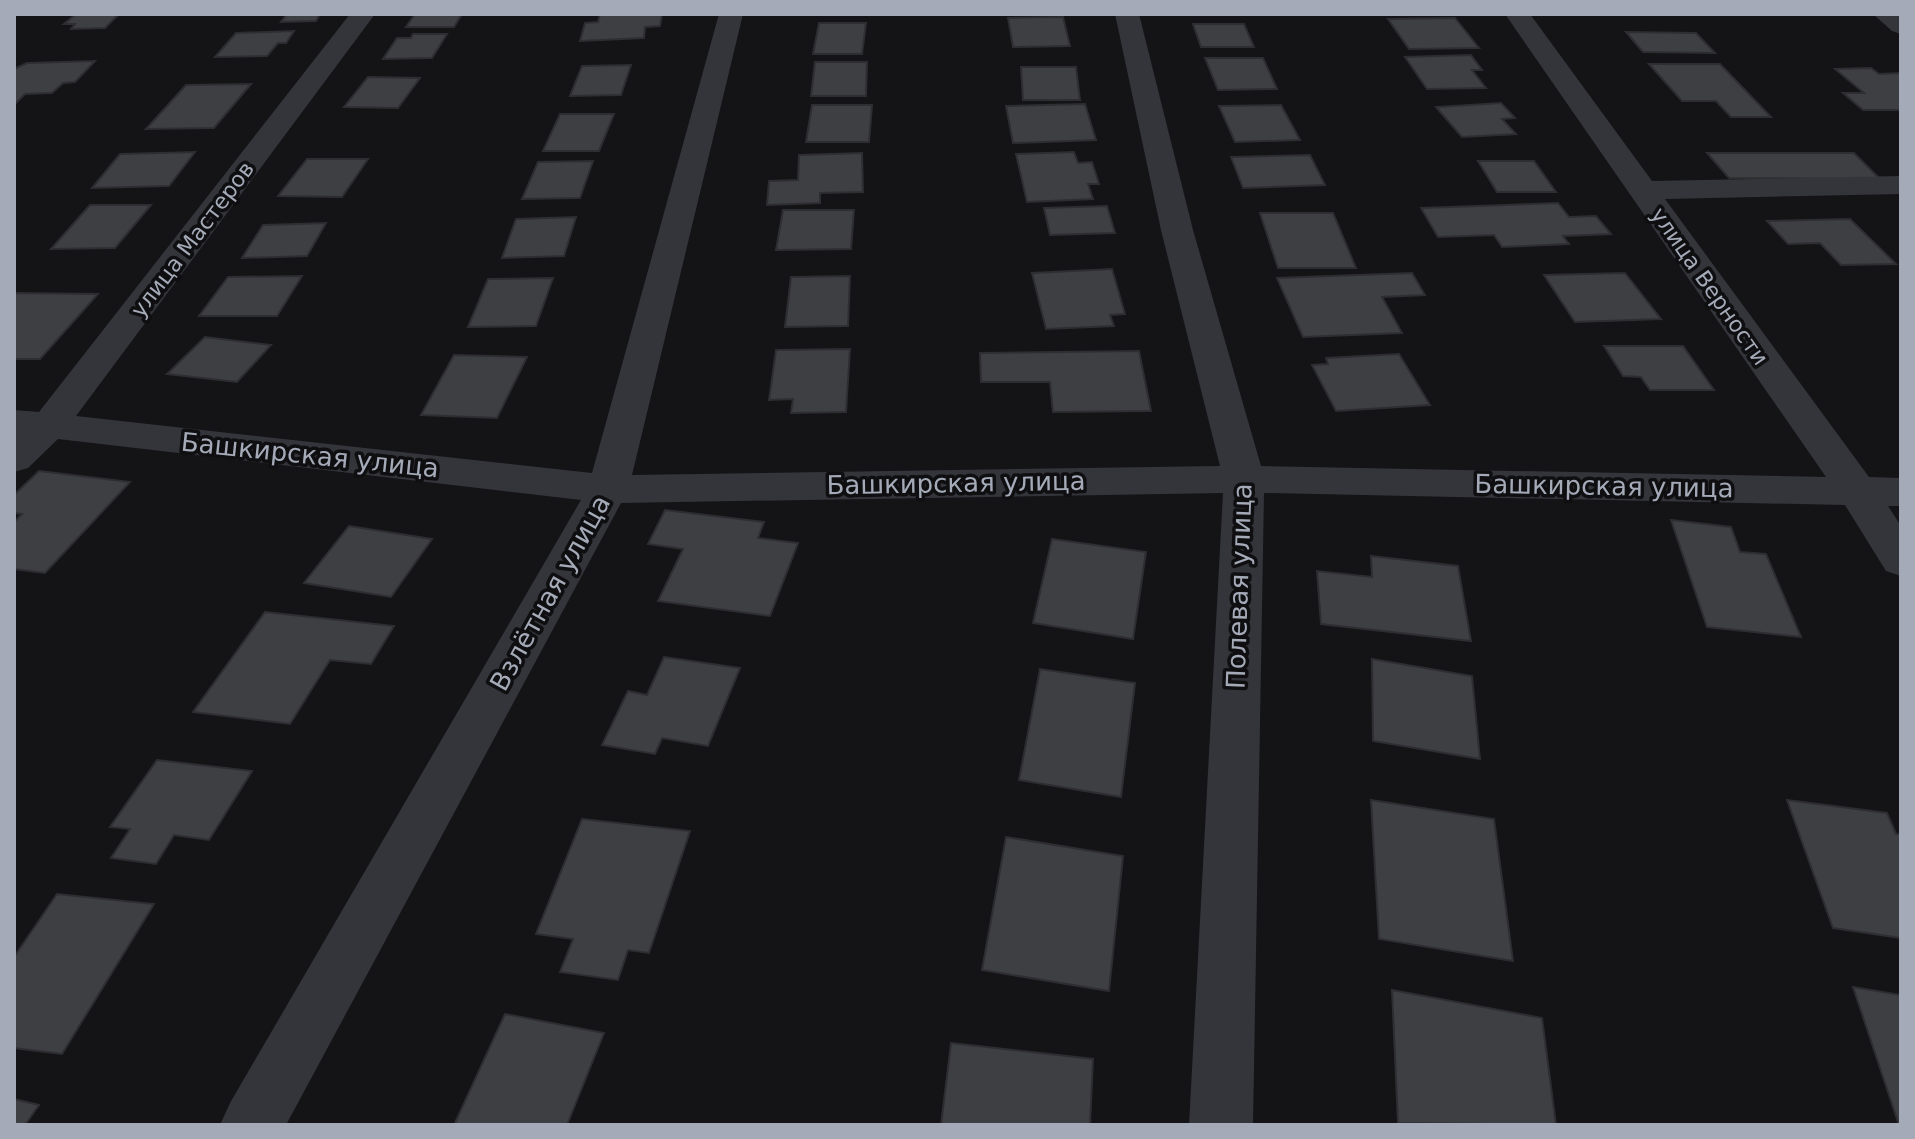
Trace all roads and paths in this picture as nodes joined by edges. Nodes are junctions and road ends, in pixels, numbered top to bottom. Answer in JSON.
{"nodes":[{"id":1,"x":363,"y":14,"type":"edge"},
{"id":2,"x":731,"y":14,"type":"edge"},
{"id":3,"x":1127,"y":14,"type":"edge"},
{"id":4,"x":1517,"y":14,"type":"edge"},
{"id":5,"x":1885,"y":14,"type":"edge"},
{"id":6,"x":1901,"y":26,"type":"edge"},
{"id":7,"x":1901,"y":185,"type":"edge"},
{"id":8,"x":1642,"y":190,"type":"junction"},
{"id":9,"x":32,"y":424,"type":"edge"},
{"id":10,"x":14,"y":459,"type":"edge"},
{"id":11,"x":1244,"y":479,"type":"junction"},
{"id":12,"x":608,"y":489,"type":"junction"},
{"id":13,"x":1857,"y":491,"type":"junction"},
{"id":14,"x":1901,"y":492,"type":"edge"},
{"id":15,"x":1901,"y":560,"type":"edge"},
{"id":16,"x":252,"y":1125,"type":"edge"},
{"id":17,"x":1221,"y":1125,"type":"edge"}],
"edges":[{"from":1,"to":9,"type":"street","name":"улица Мастеров"},
{"from":2,"to":12,"type":"street","name":"Взлётная улица"},
{"from":3,"to":11,"type":"street","name":"Полевая улица"},
{"from":4,"to":8,"type":"street","name":"улица Верности"},
{"from":5,"to":6,"type":"street"},
{"from":7,"to":8,"type":"street"},
{"from":8,"to":13,"type":"street","name":"улица Верности"},
{"from":9,"to":10,"type":"street","name":"улица Мастеров"},
{"from":9,"to":12,"type":"street","name":"Башкирская улица"},
{"from":11,"to":12,"type":"street","name":"Башкирская улица"},
{"from":11,"to":13,"type":"street","name":"Башкирская улица"},
{"from":11,"to":17,"type":"street","name":"Полевая улица"},
{"from":12,"to":16,"type":"street","name":"Взлётная улица"},
{"from":13,"to":14,"type":"street","name":"Башкирская улица"},
{"from":13,"to":15,"type":"street","name":"улица Верности"}]}
